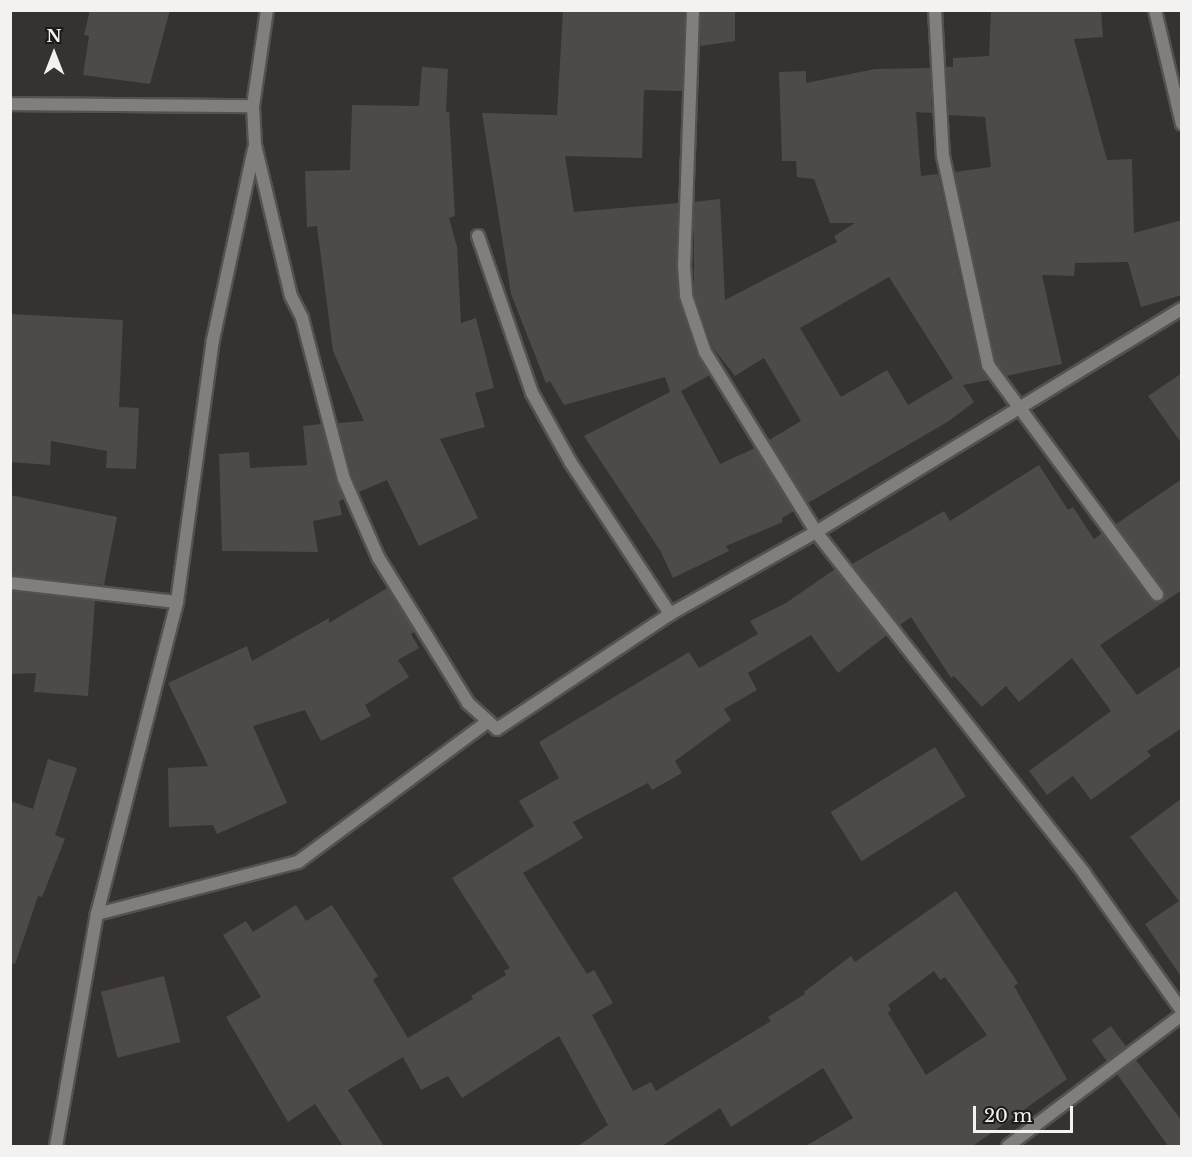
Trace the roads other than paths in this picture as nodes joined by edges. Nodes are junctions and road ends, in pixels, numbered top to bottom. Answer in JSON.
{"nodes":[{"id":1,"x":267,"y":10,"type":"edge"},
{"id":2,"x":693,"y":10,"type":"edge"},
{"id":3,"x":935,"y":10,"type":"edge"},
{"id":4,"x":1155,"y":10,"type":"edge"},
{"id":5,"x":10,"y":104,"type":"edge"},
{"id":6,"x":253,"y":106,"type":"junction"},
{"id":7,"x":1182,"y":124,"type":"edge"},
{"id":8,"x":255,"y":145,"type":"junction"},
{"id":9,"x":478,"y":236,"type":"dead end"},
{"id":10,"x":1182,"y":309,"type":"edge"},
{"id":11,"x":1017,"y":409,"type":"junction"},
{"id":12,"x":816,"y":532,"type":"junction"},
{"id":13,"x":10,"y":583,"type":"edge"},
{"id":14,"x":1157,"y":594,"type":"dead end"},
{"id":15,"x":177,"y":602,"type":"junction"},
{"id":16,"x":670,"y":614,"type":"junction"},
{"id":17,"x":487,"y":722,"type":"junction"},
{"id":18,"x":98,"y":914,"type":"junction"},
{"id":19,"x":1182,"y":1013,"type":"edge"},
{"id":20,"x":57,"y":1146,"type":"edge"},
{"id":21,"x":1008,"y":1146,"type":"edge"}],
"edges":[{"from":1,"to":6,"type":"street"},
{"from":2,"to":12,"type":"street"},
{"from":3,"to":11,"type":"street"},
{"from":4,"to":7,"type":"street"},
{"from":5,"to":6,"type":"street"},
{"from":6,"to":8,"type":"street"},
{"from":8,"to":15,"type":"street"},
{"from":8,"to":17,"type":"street"},
{"from":9,"to":16,"type":"street"},
{"from":10,"to":11,"type":"street"},
{"from":11,"to":12,"type":"street"},
{"from":11,"to":14,"type":"street"},
{"from":12,"to":16,"type":"street"},
{"from":12,"to":19,"type":"street"},
{"from":13,"to":15,"type":"street"},
{"from":15,"to":18,"type":"street"},
{"from":16,"to":17,"type":"street"},
{"from":17,"to":18,"type":"street"},
{"from":18,"to":20,"type":"street"},
{"from":19,"to":21,"type":"street"}]}
